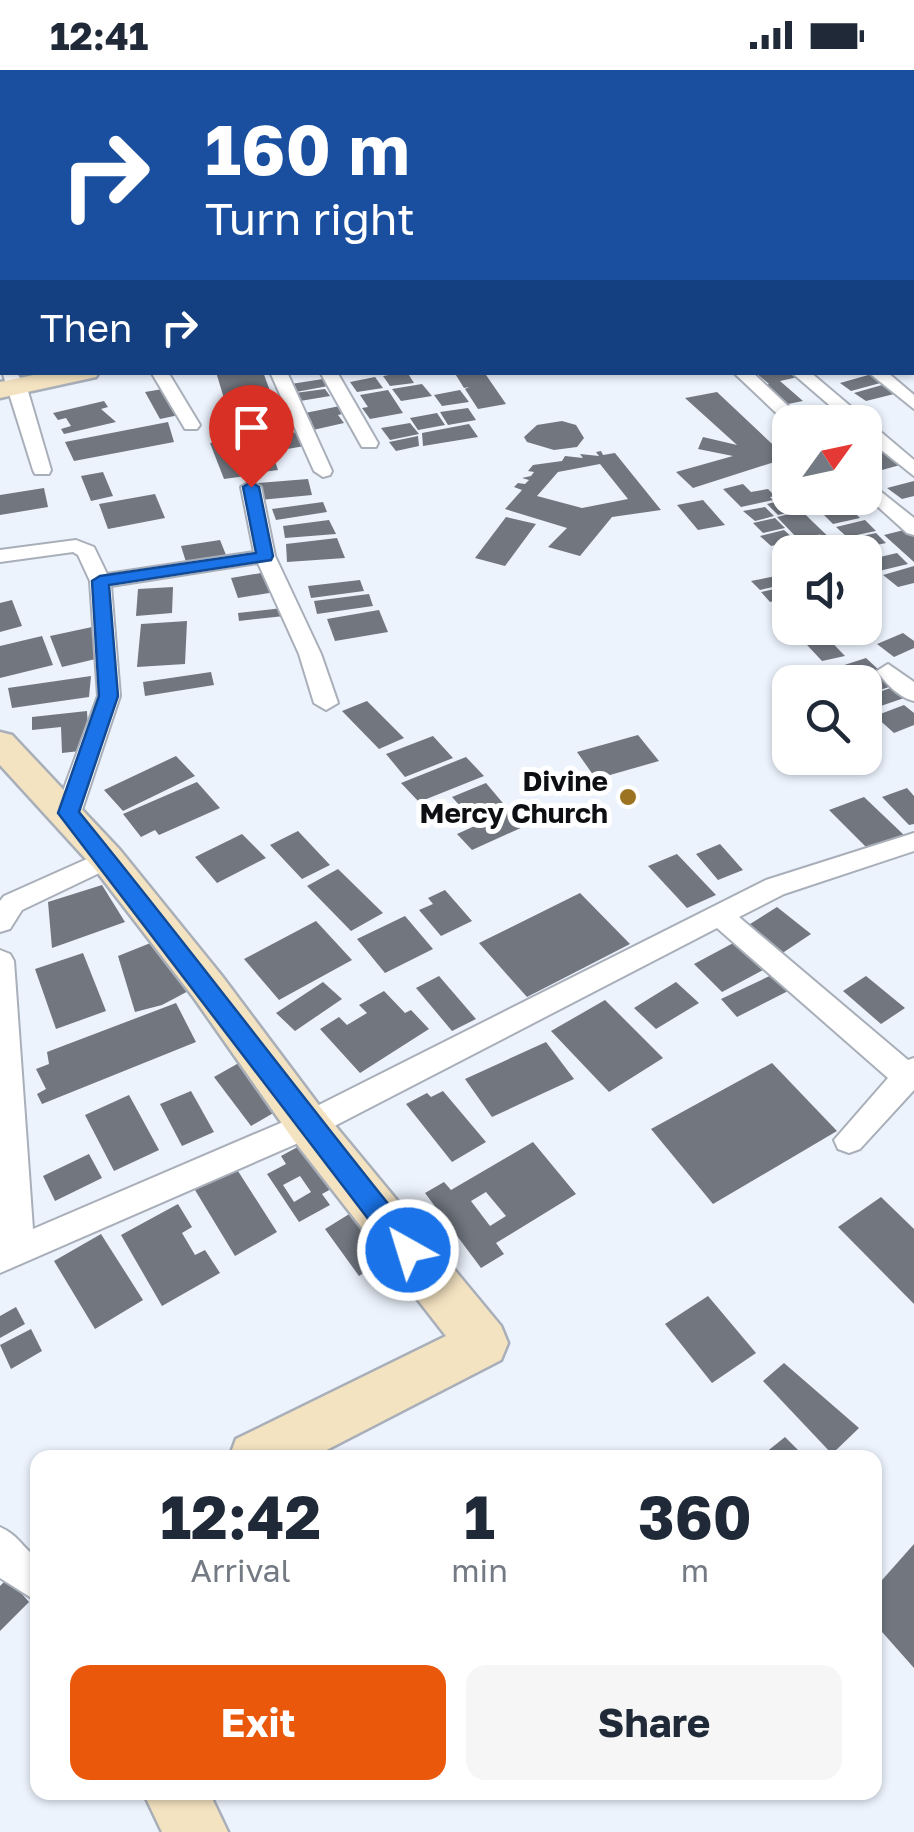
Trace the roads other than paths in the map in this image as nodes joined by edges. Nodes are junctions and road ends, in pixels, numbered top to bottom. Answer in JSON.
{"nodes":[{"id":1,"x":67,"y":375,"type":"edge"},
{"id":2,"x":161,"y":375,"type":"edge"},
{"id":3,"x":279,"y":375,"type":"edge"},
{"id":4,"x":330,"y":375,"type":"edge"},
{"id":5,"x":744,"y":375,"type":"edge"},
{"id":6,"x":803,"y":375,"type":"edge"},
{"id":7,"x":880,"y":375,"type":"edge"},
{"id":8,"x":8,"y":384,"type":"edge"},
{"id":9,"x":914,"y":404,"type":"edge"},
{"id":10,"x":777,"y":405,"type":"edge"},
{"id":11,"x":838,"y":405,"type":"edge"},
{"id":12,"x":191,"y":425,"type":"dead end"},
{"id":13,"x":368,"y":443,"type":"dead end"},
{"id":14,"x":882,"y":443,"type":"edge"},
{"id":15,"x":42,"y":470,"type":"dead end"},
{"id":16,"x":914,"y":470,"type":"edge"},
{"id":17,"x":323,"y":471,"type":"dead end"},
{"id":18,"x":251,"y":487,"type":"dead end"},
{"id":19,"x":882,"y":500,"type":"edge"},
{"id":20,"x":914,"y":529,"type":"edge"},
{"id":21,"x":0,"y":556,"type":"edge"},
{"id":22,"x":265,"y":556,"type":"junction"},
{"id":23,"x":100,"y":581,"type":"junction"},
{"id":24,"x":914,"y":664,"type":"edge"},
{"id":25,"x":914,"y":694,"type":"edge"},
{"id":26,"x":326,"y":703,"type":"dead end"},
{"id":27,"x":0,"y":743,"type":"edge"},
{"id":28,"x":68,"y":813,"type":"junction"},
{"id":29,"x":914,"y":842,"type":"edge"},
{"id":30,"x":108,"y":859,"type":"junction"},
{"id":31,"x":718,"y":914,"type":"junction"},
{"id":32,"x":0,"y":922,"type":"edge"},
{"id":33,"x":0,"y":962,"type":"edge"},
{"id":34,"x":911,"y":1074,"type":"edge"},
{"id":35,"x":308,"y":1125,"type":"junction"},
{"id":36,"x":849,"y":1140,"type":"dead end"},
{"id":37,"x":9,"y":1254,"type":"edge"},
{"id":38,"x":271,"y":1450,"type":"edge"},
{"id":39,"x":0,"y":1546,"type":"edge"},
{"id":40,"x":30,"y":1577,"type":"edge"},
{"id":41,"x":179,"y":1800,"type":"edge"},
{"id":42,"x":197,"y":1832,"type":"edge"}],
"edges":[{"from":1,"to":8,"type":"street"},
{"from":2,"to":12,"type":"street"},
{"from":3,"to":17,"type":"street"},
{"from":4,"to":13,"type":"street"},
{"from":5,"to":10,"type":"street"},
{"from":6,"to":11,"type":"street"},
{"from":7,"to":9,"type":"street"},
{"from":8,"to":15,"type":"street"},
{"from":14,"to":16,"type":"street"},
{"from":18,"to":22,"type":"street"},
{"from":19,"to":20,"type":"street"},
{"from":21,"to":23,"type":"street"},
{"from":22,"to":23,"type":"street"},
{"from":22,"to":26,"type":"street"},
{"from":23,"to":28,"type":"street"},
{"from":24,"to":25,"type":"street"},
{"from":27,"to":28,"type":"street"},
{"from":28,"to":30,"type":"street"},
{"from":29,"to":31,"type":"street"},
{"from":30,"to":32,"type":"street"},
{"from":30,"to":35,"type":"street"},
{"from":31,"to":34,"type":"street"},
{"from":31,"to":35,"type":"street"},
{"from":33,"to":37,"type":"street"},
{"from":34,"to":36,"type":"street"},
{"from":35,"to":37,"type":"street"},
{"from":35,"to":38,"type":"street"},
{"from":39,"to":40,"type":"street"},
{"from":41,"to":42,"type":"street"}]}
